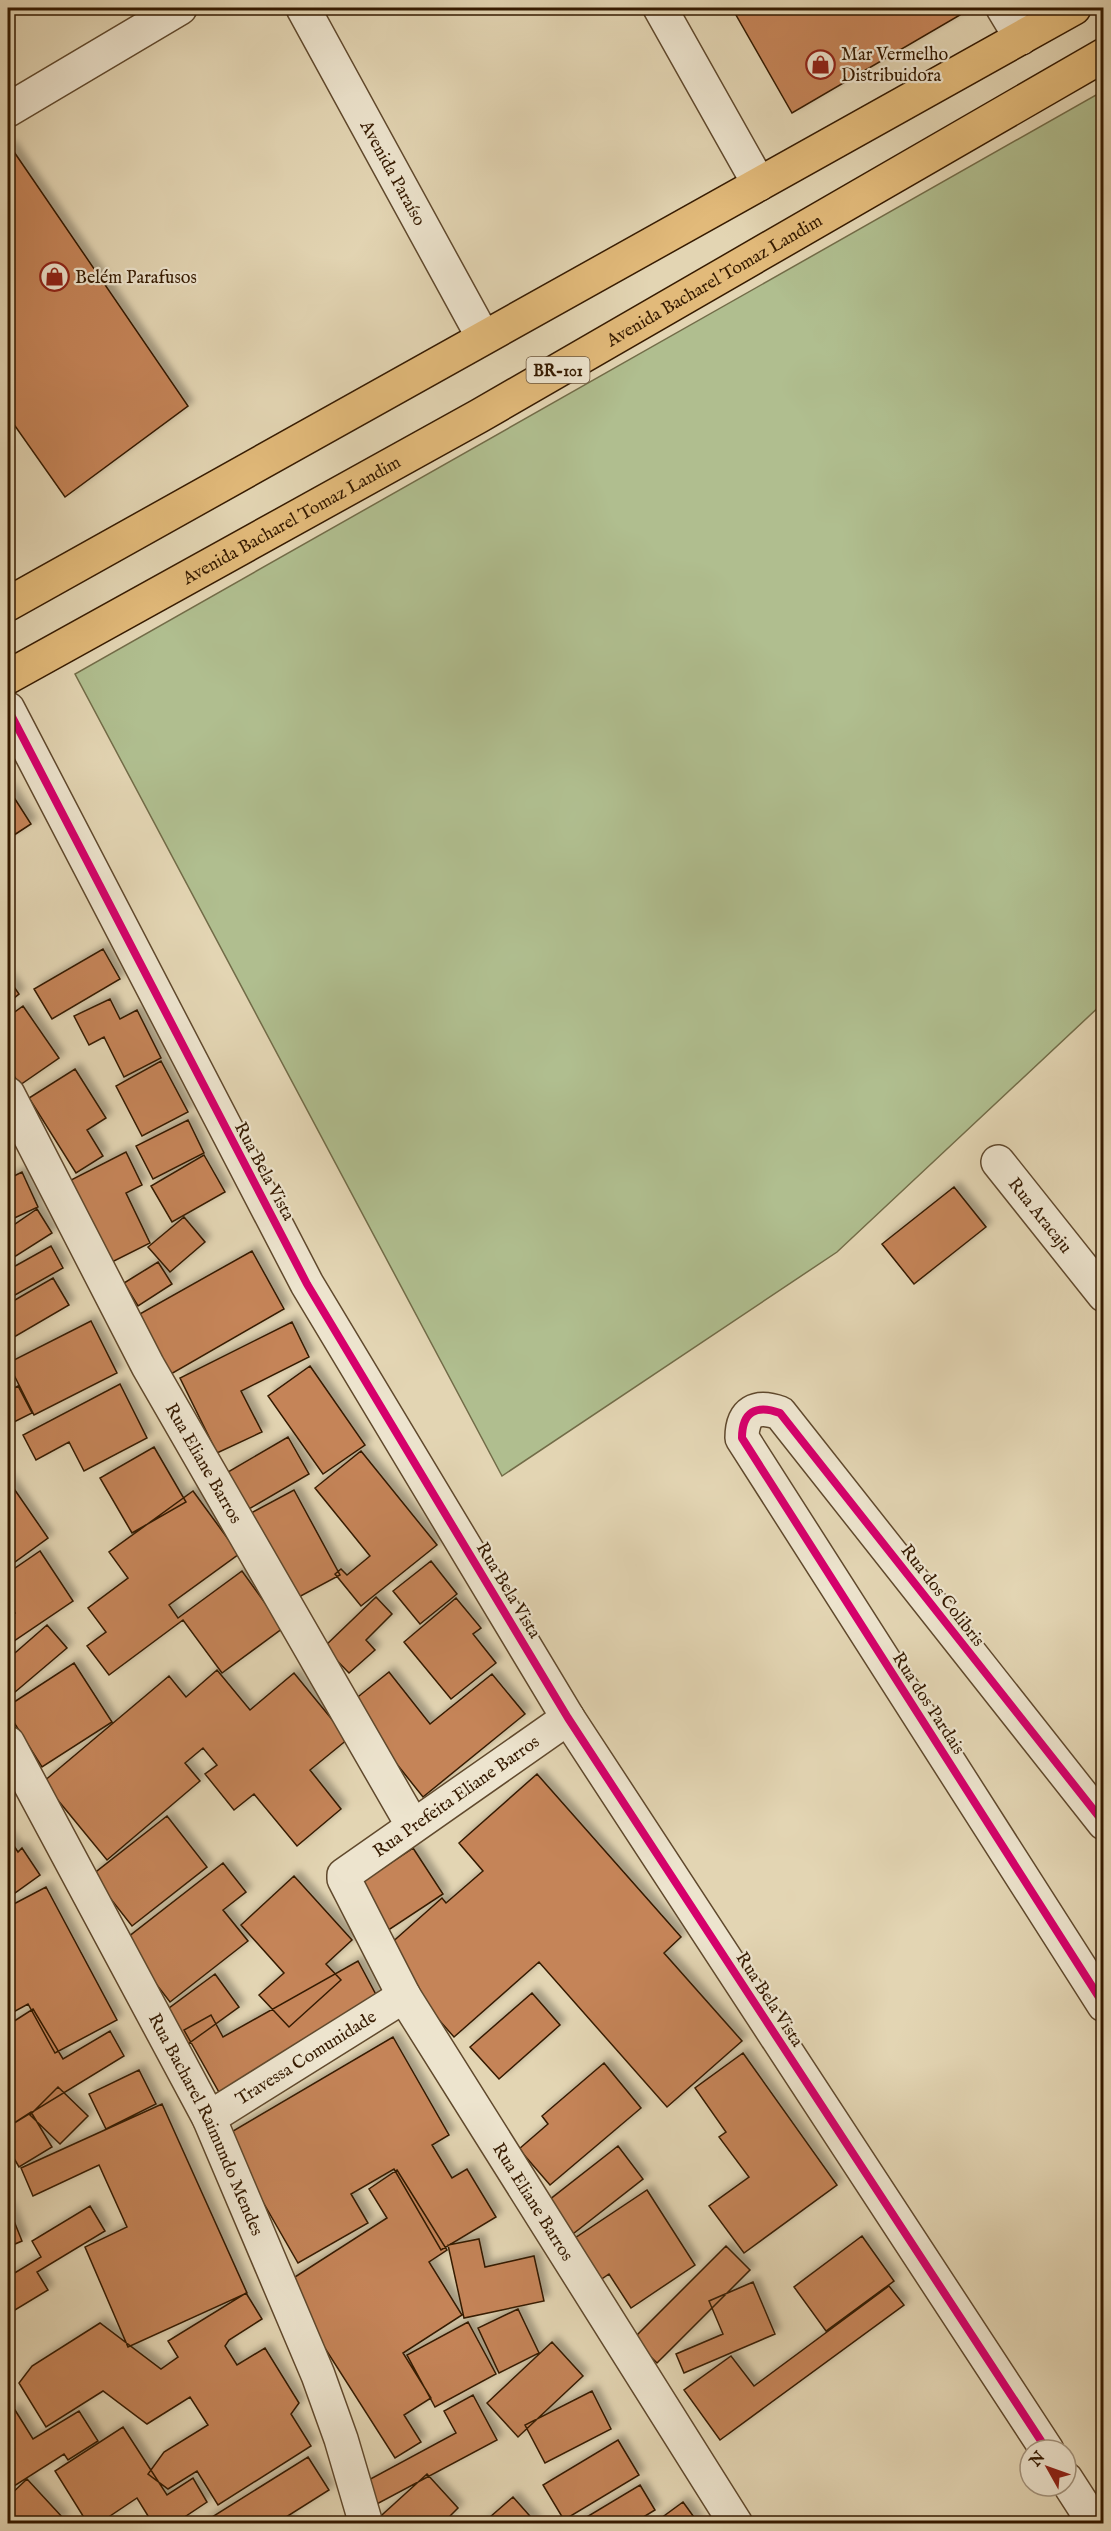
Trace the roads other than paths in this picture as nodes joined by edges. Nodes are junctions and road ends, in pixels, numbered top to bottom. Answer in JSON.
{"nodes":[{"id":1,"x":180,"y":8,"type":"edge"},
{"id":2,"x":303,"y":8,"type":"edge"},
{"id":3,"x":660,"y":8,"type":"edge"},
{"id":4,"x":1003,"y":8,"type":"edge"},
{"id":5,"x":1074,"y":8,"type":"edge"},
{"id":6,"x":1021,"y":38,"type":"junction"},
{"id":7,"x":1104,"y":55,"type":"edge"},
{"id":8,"x":8,"y":110,"type":"edge"},
{"id":9,"x":759,"y":184,"type":"junction"},
{"id":10,"x":483,"y":337,"type":"junction"},
{"id":11,"x":8,"y":604,"type":"edge"},
{"id":12,"x":8,"y":677,"type":"edge"},
{"id":13,"x":8,"y":709,"type":"edge"},
{"id":14,"x":8,"y":1094,"type":"edge"},
{"id":15,"x":998,"y":1162,"type":"dead end"},
{"id":16,"x":1104,"y":1295,"type":"edge"},
{"id":17,"x":747,"y":1416,"type":"joint"},
{"id":18,"x":568,"y":1718,"type":"junction"},
{"id":19,"x":8,"y":1743,"type":"edge"},
{"id":20,"x":1104,"y":1823,"type":"edge"},
{"id":21,"x":412,"y":1827,"type":"junction"},
{"id":22,"x":344,"y":1875,"type":"joint"},
{"id":23,"x":1099,"y":1986,"type":"edge"},
{"id":24,"x":404,"y":1996,"type":"junction"},
{"id":25,"x":208,"y":2118,"type":"junction"},
{"id":26,"x":1039,"y":2438,"type":"edge"},
{"id":27,"x":1078,"y":2497,"type":"edge"},
{"id":28,"x":366,"y":2523,"type":"edge"},
{"id":29,"x":736,"y":2523,"type":"edge"},
{"id":30,"x":1095,"y":2523,"type":"edge"}],
"edges":[{"from":1,"to":8,"type":"street"},
{"from":2,"to":10,"type":"street","name":"Avenida Paraíso"},
{"from":3,"to":9,"type":"street"},
{"from":4,"to":6,"type":"street"},
{"from":5,"to":6,"type":"highway"},
{"from":6,"to":9,"type":"highway"},
{"from":7,"to":12,"type":"highway","name":"Avenida Bacharel Tomaz Landim","number":"BR-101"},
{"from":9,"to":10,"type":"highway"},
{"from":10,"to":11,"type":"highway"},
{"from":13,"to":18,"type":"street","name":"Rua Bela Vista"},
{"from":14,"to":21,"type":"street","name":"Rua Eliane Barros"},
{"from":15,"to":16,"type":"street","name":"Rua Aracaju"},
{"from":17,"to":20,"type":"street","name":"Rua dos Colibris"},
{"from":17,"to":23,"type":"street","name":"Rua dos Pardais"},
{"from":18,"to":21,"type":"street","name":"Rua Prefeita Eliane Barros"},
{"from":18,"to":26,"type":"street","name":"Rua Bela Vista"},
{"from":19,"to":25,"type":"street","name":"Rua Bacharel Raimundo Mendes"},
{"from":21,"to":22,"type":"street","name":"Rua Prefeita Eliane Barros"},
{"from":22,"to":24,"type":"street","name":"Rua Eliane Barros"},
{"from":24,"to":25,"type":"street","name":"Travessa Comunidade"},
{"from":24,"to":29,"type":"street","name":"Rua Eliane Barros"},
{"from":25,"to":28,"type":"street","name":"Rua Bacharel Raimundo Mendes"},
{"from":27,"to":30,"type":"street"}]}
